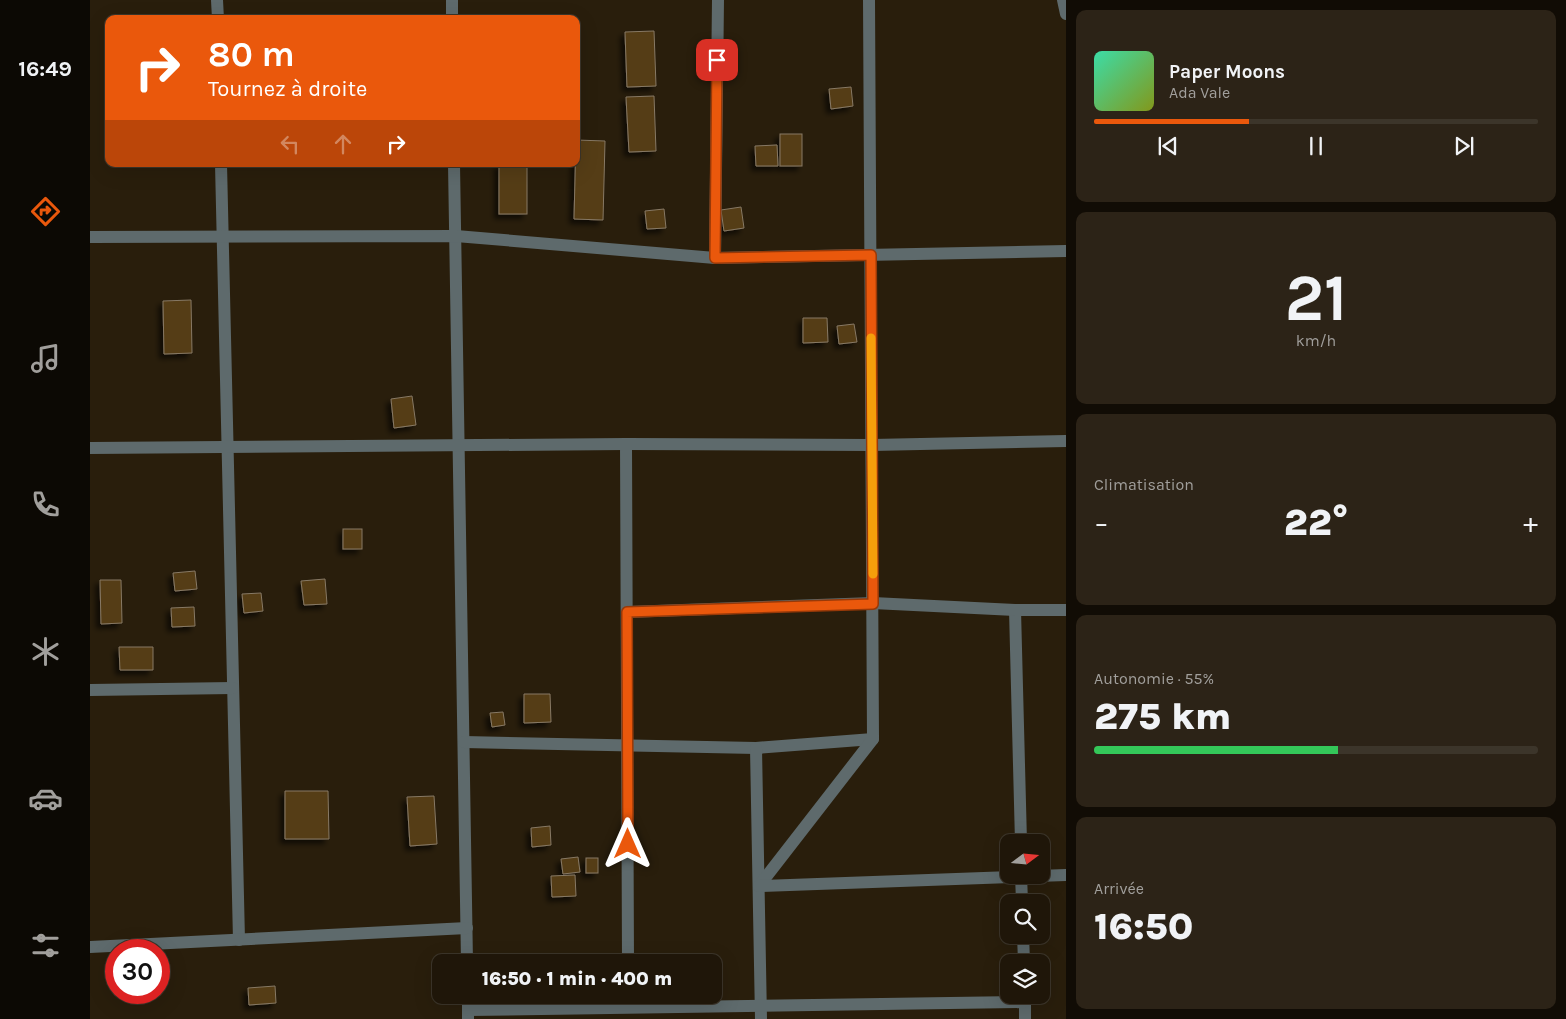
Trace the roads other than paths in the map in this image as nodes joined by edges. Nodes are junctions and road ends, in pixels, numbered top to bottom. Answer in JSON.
{"nodes":[{"id":1,"x":217,"y":0,"type":"edge"},
{"id":2,"x":452,"y":0,"type":"edge"},
{"id":3,"x":718,"y":0,"type":"edge"},
{"id":4,"x":869,"y":0,"type":"edge"},
{"id":5,"x":1062,"y":0,"type":"edge"},
{"id":6,"x":1066,"y":14,"type":"edge"},
{"id":7,"x":218,"y":15,"type":"edge"},
{"id":8,"x":452,"y":15,"type":"edge"},
{"id":9,"x":221,"y":167,"type":"edge"},
{"id":10,"x":454,"y":167,"type":"edge"},
{"id":11,"x":223,"y":236,"type":"junction"},
{"id":12,"x":456,"y":236,"type":"junction"},
{"id":13,"x":90,"y":237,"type":"edge"},
{"id":14,"x":1066,"y":251,"type":"edge"},
{"id":15,"x":871,"y":255,"type":"junction"},
{"id":16,"x":715,"y":258,"type":"junction"},
{"id":17,"x":1066,"y":441,"type":"edge"},
{"id":18,"x":626,"y":444,"type":"junction"},
{"id":19,"x":459,"y":445,"type":"junction"},
{"id":20,"x":872,"y":445,"type":"junction"},
{"id":21,"x":227,"y":447,"type":"junction"},
{"id":22,"x":90,"y":448,"type":"edge"},
{"id":23,"x":873,"y":604,"type":"junction"},
{"id":24,"x":1014,"y":610,"type":"junction"},
{"id":25,"x":1066,"y":610,"type":"edge"},
{"id":26,"x":627,"y":612,"type":"junction"},
{"id":27,"x":233,"y":688,"type":"junction"},
{"id":28,"x":90,"y":690,"type":"edge"},
{"id":29,"x":873,"y":738,"type":"junction"},
{"id":30,"x":464,"y":742,"type":"junction"},
{"id":31,"x":627,"y":745,"type":"junction"},
{"id":32,"x":756,"y":748,"type":"junction"},
{"id":33,"x":1020,"y":834,"type":"edge"},
{"id":34,"x":1050,"y":875,"type":"edge"},
{"id":35,"x":1066,"y":875,"type":"edge"},
{"id":36,"x":1000,"y":877,"type":"edge"},
{"id":37,"x":759,"y":886,"type":"junction"},
{"id":38,"x":467,"y":928,"type":"junction"},
{"id":39,"x":239,"y":940,"type":"junction"},
{"id":40,"x":90,"y":947,"type":"edge"},
{"id":41,"x":468,"y":954,"type":"edge"},
{"id":42,"x":628,"y":954,"type":"edge"},
{"id":43,"x":1000,"y":1000,"type":"edge"},
{"id":44,"x":628,"y":1004,"type":"edge"},
{"id":45,"x":1025,"y":1004,"type":"edge"},
{"id":46,"x":628,"y":1008,"type":"junction"},
{"id":47,"x":761,"y":1013,"type":"edge"},
{"id":48,"x":468,"y":1015,"type":"edge"},
{"id":49,"x":1025,"y":1019,"type":"edge"}],
"edges":[{"from":1,"to":7,"type":"street"},
{"from":2,"to":8,"type":"street"},
{"from":3,"to":16,"type":"street"},
{"from":4,"to":15,"type":"street"},
{"from":5,"to":6,"type":"street"},
{"from":9,"to":11,"type":"street"},
{"from":10,"to":12,"type":"street"},
{"from":11,"to":12,"type":"street"},
{"from":11,"to":13,"type":"street"},
{"from":11,"to":21,"type":"street"},
{"from":12,"to":16,"type":"street"},
{"from":12,"to":19,"type":"street"},
{"from":14,"to":15,"type":"street"},
{"from":15,"to":16,"type":"street"},
{"from":15,"to":20,"type":"street"},
{"from":17,"to":20,"type":"street"},
{"from":18,"to":19,"type":"street"},
{"from":18,"to":20,"type":"street"},
{"from":18,"to":26,"type":"street"},
{"from":19,"to":21,"type":"street"},
{"from":19,"to":30,"type":"street"},
{"from":20,"to":23,"type":"street"},
{"from":21,"to":22,"type":"street"},
{"from":21,"to":27,"type":"street"},
{"from":23,"to":24,"type":"street"},
{"from":23,"to":26,"type":"street"},
{"from":23,"to":29,"type":"street"},
{"from":24,"to":25,"type":"street"},
{"from":24,"to":33,"type":"street"},
{"from":26,"to":31,"type":"street"},
{"from":27,"to":28,"type":"street"},
{"from":27,"to":39,"type":"street"},
{"from":29,"to":32,"type":"street"},
{"from":29,"to":37,"type":"street"},
{"from":30,"to":31,"type":"street"},
{"from":30,"to":38,"type":"street"},
{"from":31,"to":32,"type":"street"},
{"from":31,"to":42,"type":"street"},
{"from":32,"to":37,"type":"street"},
{"from":34,"to":35,"type":"street"},
{"from":36,"to":37,"type":"street"},
{"from":37,"to":47,"type":"street"},
{"from":38,"to":39,"type":"street"},
{"from":38,"to":41,"type":"street"},
{"from":39,"to":40,"type":"street"},
{"from":43,"to":47,"type":"street"},
{"from":44,"to":46,"type":"street"},
{"from":45,"to":49,"type":"street"},
{"from":46,"to":47,"type":"street"},
{"from":46,"to":48,"type":"street"}]}
